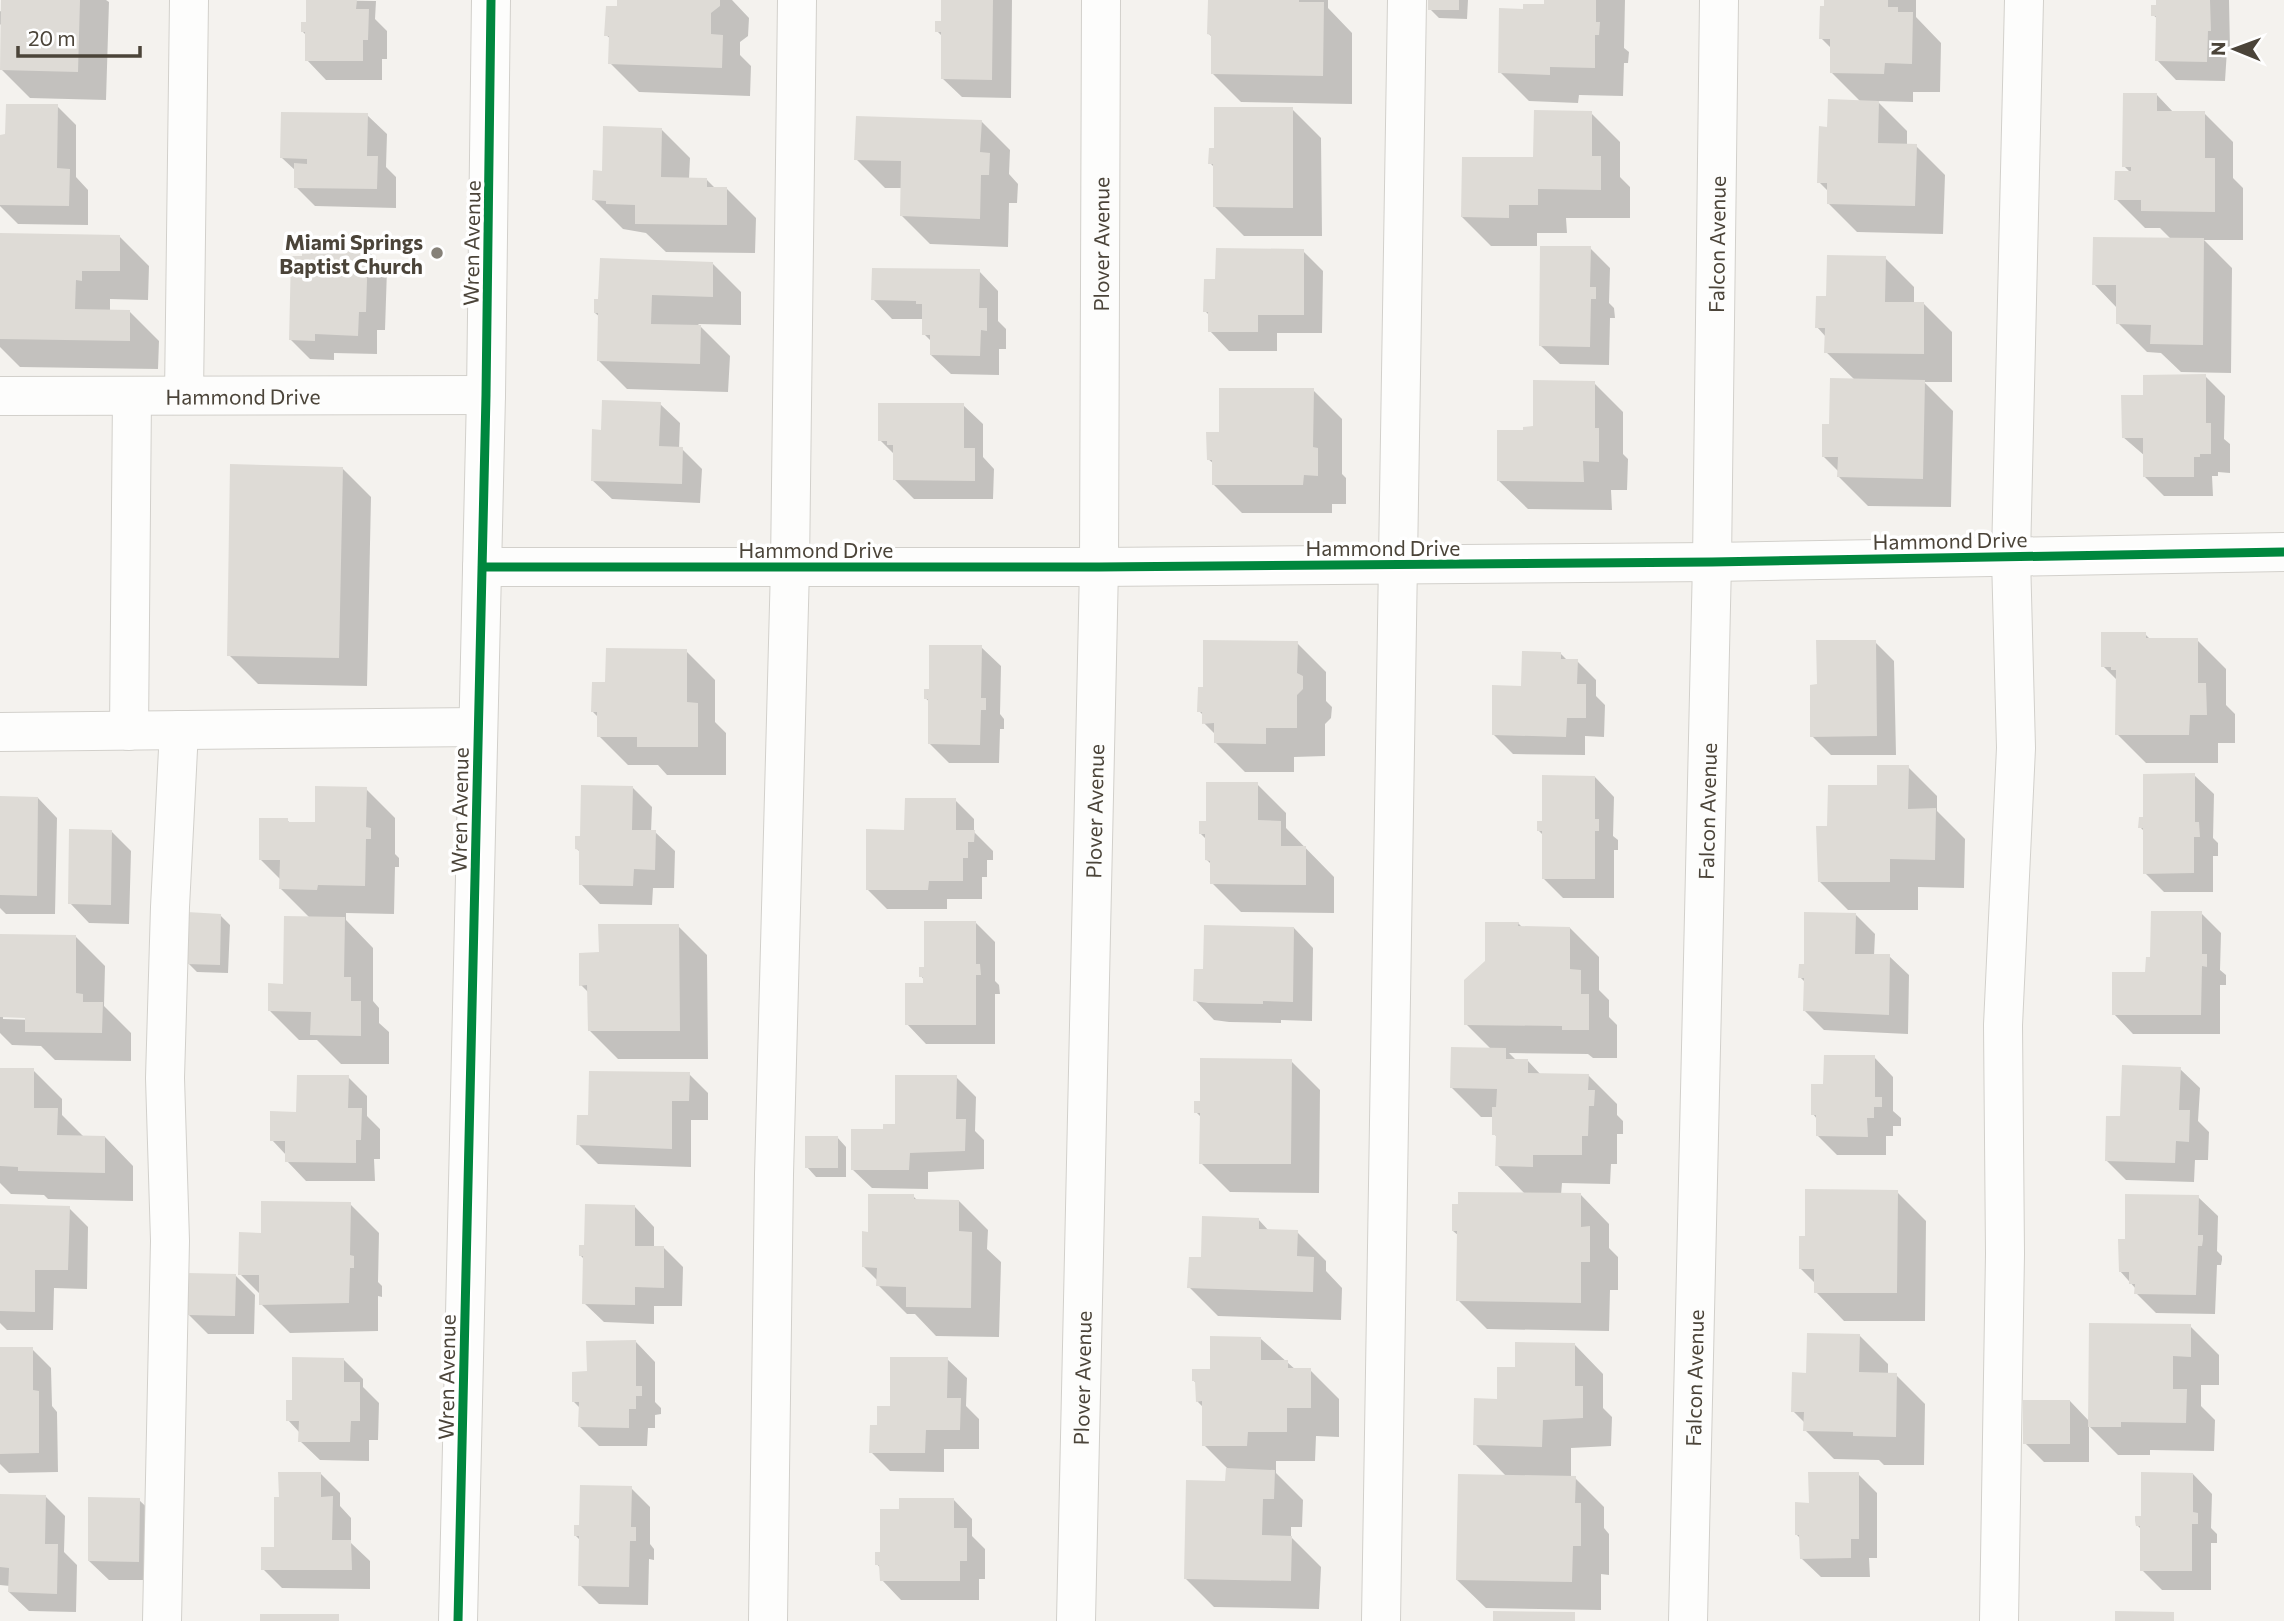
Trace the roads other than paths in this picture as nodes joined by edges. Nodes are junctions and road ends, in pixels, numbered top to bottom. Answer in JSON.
{"nodes":[{"id":1,"x":189,"y":0,"type":"edge"},
{"id":2,"x":491,"y":0,"type":"edge"},
{"id":3,"x":797,"y":0,"type":"edge"},
{"id":4,"x":1101,"y":0,"type":"edge"},
{"id":5,"x":1407,"y":0,"type":"edge"},
{"id":6,"x":1720,"y":0,"type":"edge"},
{"id":7,"x":2024,"y":0,"type":"edge"},
{"id":8,"x":184,"y":395,"type":"junction"},
{"id":9,"x":486,"y":395,"type":"junction"},
{"id":10,"x":0,"y":396,"type":"edge"},
{"id":11,"x":132,"y":396,"type":"junction"},
{"id":12,"x":2284,"y":552,"type":"edge"},
{"id":13,"x":2011,"y":557,"type":"junction"},
{"id":14,"x":1712,"y":562,"type":"junction"},
{"id":15,"x":1396,"y":564,"type":"junction"},
{"id":16,"x":482,"y":567,"type":"junction"},
{"id":17,"x":790,"y":567,"type":"junction"},
{"id":18,"x":1099,"y":567,"type":"junction"},
{"id":19,"x":478,"y":727,"type":"junction"},
{"id":20,"x":179,"y":730,"type":"junction"},
{"id":21,"x":129,"y":731,"type":"junction"},
{"id":22,"x":0,"y":733,"type":"edge"},
{"id":23,"x":162,"y":1621,"type":"edge"},
{"id":24,"x":458,"y":1621,"type":"edge"},
{"id":25,"x":768,"y":1621,"type":"edge"},
{"id":26,"x":1076,"y":1621,"type":"edge"},
{"id":27,"x":1381,"y":1621,"type":"edge"},
{"id":28,"x":1688,"y":1621,"type":"edge"},
{"id":29,"x":1999,"y":1621,"type":"edge"}],
"edges":[{"from":1,"to":8,"type":"street"},
{"from":2,"to":9,"type":"street","name":"Wren Avenue"},
{"from":3,"to":17,"type":"street"},
{"from":4,"to":18,"type":"street","name":"Plover Avenue"},
{"from":5,"to":15,"type":"street"},
{"from":6,"to":14,"type":"street","name":"Falcon Avenue"},
{"from":7,"to":13,"type":"street"},
{"from":8,"to":9,"type":"street","name":"Hammond Drive"},
{"from":8,"to":11,"type":"street","name":"Hammond Drive"},
{"from":9,"to":16,"type":"street","name":"Wren Avenue"},
{"from":10,"to":11,"type":"street","name":"Hammond Drive"},
{"from":11,"to":21,"type":"street"},
{"from":12,"to":13,"type":"street","name":"Hammond Drive"},
{"from":13,"to":14,"type":"street","name":"Hammond Drive"},
{"from":13,"to":29,"type":"street"},
{"from":14,"to":15,"type":"street","name":"Hammond Drive"},
{"from":14,"to":28,"type":"street","name":"Falcon Avenue"},
{"from":15,"to":18,"type":"street","name":"Hammond Drive"},
{"from":15,"to":27,"type":"street"},
{"from":16,"to":17,"type":"street","name":"Hammond Drive"},
{"from":16,"to":19,"type":"street","name":"Wren Avenue"},
{"from":17,"to":18,"type":"street","name":"Hammond Drive"},
{"from":17,"to":25,"type":"street"},
{"from":18,"to":26,"type":"street","name":"Plover Avenue"},
{"from":19,"to":20,"type":"street"},
{"from":19,"to":24,"type":"street","name":"Wren Avenue"},
{"from":20,"to":21,"type":"street"},
{"from":20,"to":23,"type":"street"},
{"from":21,"to":22,"type":"street"}]}
